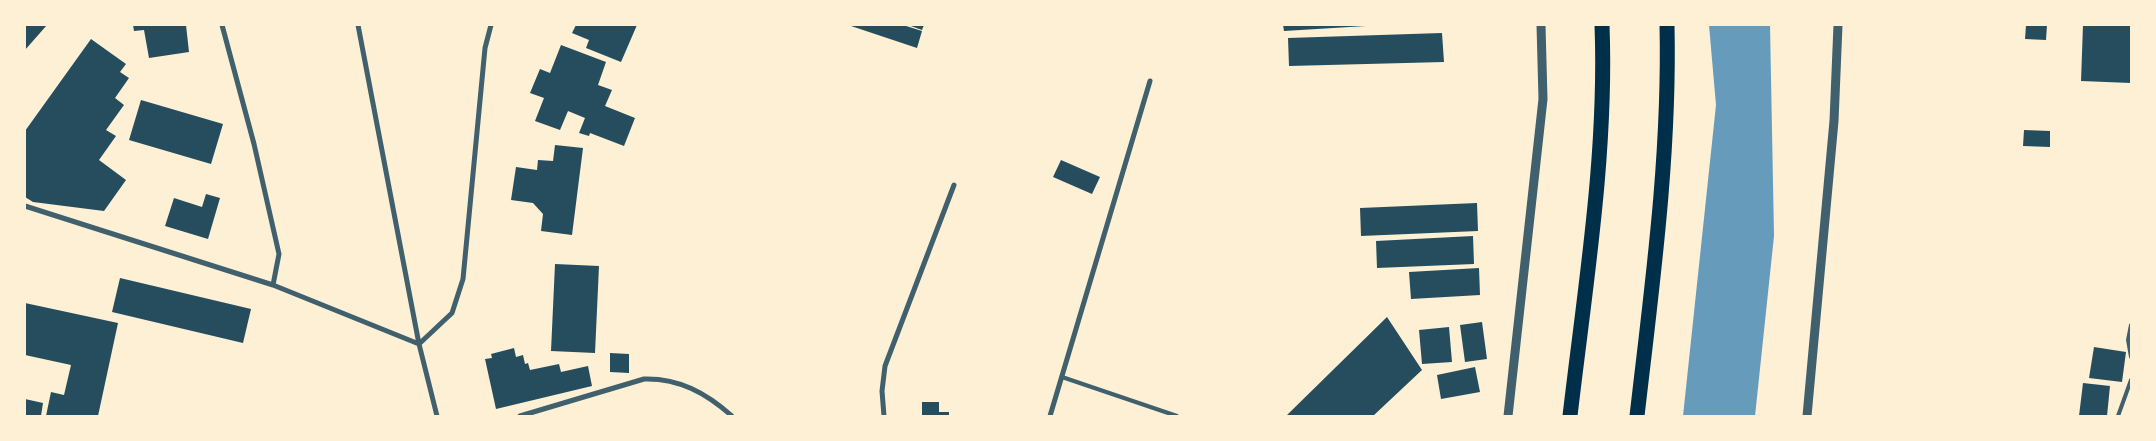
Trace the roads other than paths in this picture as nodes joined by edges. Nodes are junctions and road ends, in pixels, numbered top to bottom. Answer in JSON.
{"nodes":[{"id":1,"x":222,"y":25,"type":"edge"},
{"id":2,"x":358,"y":25,"type":"edge"},
{"id":3,"x":491,"y":25,"type":"edge"},
{"id":4,"x":1541,"y":25,"type":"edge"},
{"id":5,"x":1602,"y":25,"type":"edge"},
{"id":6,"x":1667,"y":25,"type":"edge"},
{"id":7,"x":1838,"y":25,"type":"edge"},
{"id":8,"x":1150,"y":81,"type":"dead end"},
{"id":9,"x":954,"y":185,"type":"dead end"},
{"id":10,"x":25,"y":206,"type":"edge"},
{"id":11,"x":273,"y":285,"type":"junction"},
{"id":12,"x":2131,"y":325,"type":"edge"},
{"id":13,"x":419,"y":344,"type":"junction"},
{"id":14,"x":2131,"y":358,"type":"edge"},
{"id":15,"x":1062,"y":377,"type":"junction"},
{"id":16,"x":2131,"y":380,"type":"edge"},
{"id":17,"x":437,"y":416,"type":"edge"},
{"id":18,"x":520,"y":416,"type":"edge"},
{"id":19,"x":732,"y":416,"type":"edge"},
{"id":20,"x":884,"y":416,"type":"edge"},
{"id":21,"x":1050,"y":416,"type":"edge"},
{"id":22,"x":1177,"y":416,"type":"edge"},
{"id":23,"x":1508,"y":416,"type":"edge"},
{"id":24,"x":1570,"y":416,"type":"edge"},
{"id":25,"x":1637,"y":416,"type":"edge"},
{"id":26,"x":1807,"y":416,"type":"edge"},
{"id":27,"x":2118,"y":416,"type":"edge"}],
"edges":[{"from":1,"to":11,"type":"street"},
{"from":2,"to":13,"type":"street"},
{"from":3,"to":13,"type":"street"},
{"from":4,"to":23,"type":"street"},
{"from":5,"to":24,"type":"highway"},
{"from":6,"to":25,"type":"highway"},
{"from":7,"to":26,"type":"street"},
{"from":8,"to":15,"type":"street"},
{"from":9,"to":20,"type":"street"},
{"from":10,"to":11,"type":"street"},
{"from":11,"to":13,"type":"street"},
{"from":12,"to":14,"type":"lane"},
{"from":13,"to":17,"type":"street"},
{"from":15,"to":21,"type":"street"},
{"from":15,"to":22,"type":"lane"},
{"from":16,"to":27,"type":"lane"},
{"from":18,"to":19,"type":"street"}]}
